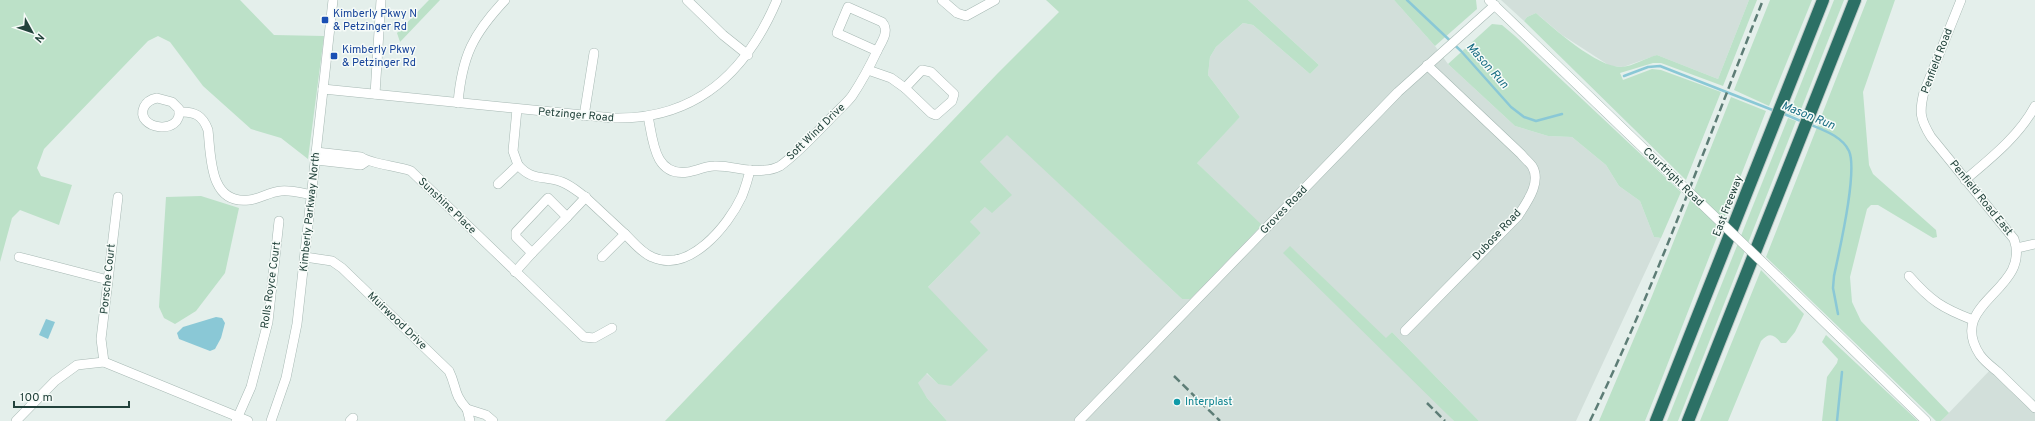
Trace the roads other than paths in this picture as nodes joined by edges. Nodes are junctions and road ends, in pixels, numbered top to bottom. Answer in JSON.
{"nodes":[{"id":1,"x":333,"y":0,"type":"edge"},
{"id":2,"x":381,"y":0,"type":"edge"},
{"id":3,"x":505,"y":0,"type":"edge"},
{"id":4,"x":687,"y":0,"type":"edge"},
{"id":5,"x":777,"y":0,"type":"edge"},
{"id":6,"x":942,"y":0,"type":"edge"},
{"id":7,"x":995,"y":0,"type":"edge"},
{"id":8,"x":1823,"y":0,"type":"edge"},
{"id":9,"x":1855,"y":0,"type":"edge"},
{"id":10,"x":1960,"y":0,"type":"edge"},
{"id":11,"x":1492,"y":3,"type":"edge"},
{"id":12,"x":877,"y":51,"type":"junction"},
{"id":13,"x":594,"y":53,"type":"dead end"},
{"id":14,"x":748,"y":55,"type":"junction"},
{"id":15,"x":1427,"y":65,"type":"junction"},
{"id":16,"x":868,"y":70,"type":"junction"},
{"id":17,"x":905,"y":88,"type":"junction"},
{"id":18,"x":323,"y":89,"type":"junction"},
{"id":19,"x":375,"y":94,"type":"junction"},
{"id":20,"x":458,"y":103,"type":"junction"},
{"id":21,"x":2035,"y":106,"type":"edge"},
{"id":22,"x":517,"y":109,"type":"junction"},
{"id":23,"x":179,"y":112,"type":"dead end"},
{"id":24,"x":584,"y":116,"type":"junction"},
{"id":25,"x":648,"y":116,"type":"junction"},
{"id":26,"x":1922,"y":123,"type":"joint"},
{"id":27,"x":316,"y":156,"type":"junction"},
{"id":28,"x":518,"y":165,"type":"junction"},
{"id":29,"x":750,"y":170,"type":"junction"},
{"id":30,"x":1965,"y":180,"type":"junction"},
{"id":31,"x":498,"y":184,"type":"dead end"},
{"id":32,"x":312,"y":194,"type":"junction"},
{"id":33,"x":118,"y":197,"type":"dead end"},
{"id":34,"x":586,"y":197,"type":"junction"},
{"id":35,"x":568,"y":216,"type":"junction"},
{"id":36,"x":279,"y":222,"type":"dead end"},
{"id":37,"x":624,"y":234,"type":"junction"},
{"id":38,"x":2035,"y":244,"type":"edge"},
{"id":39,"x":2017,"y":248,"type":"junction"},
{"id":40,"x":532,"y":253,"type":"junction"},
{"id":41,"x":305,"y":256,"type":"junction"},
{"id":42,"x":19,"y":257,"type":"dead end"},
{"id":43,"x":602,"y":257,"type":"dead end"},
{"id":44,"x":515,"y":272,"type":"junction"},
{"id":45,"x":1909,"y":276,"type":"dead end"},
{"id":46,"x":108,"y":280,"type":"junction"},
{"id":47,"x":1973,"y":320,"type":"junction"},
{"id":48,"x":612,"y":328,"type":"dead end"},
{"id":49,"x":1405,"y":331,"type":"dead end"},
{"id":50,"x":104,"y":362,"type":"junction"},
{"id":51,"x":2035,"y":408,"type":"edge"},
{"id":52,"x":467,"y":409,"type":"junction"},
{"id":53,"x":238,"y":419,"type":"edge"},
{"id":54,"x":16,"y":421,"type":"edge"},
{"id":55,"x":248,"y":421,"type":"edge"},
{"id":56,"x":271,"y":421,"type":"edge"},
{"id":57,"x":470,"y":421,"type":"edge"},
{"id":58,"x":493,"y":421,"type":"edge"},
{"id":59,"x":1079,"y":421,"type":"edge"},
{"id":60,"x":1656,"y":421,"type":"edge"},
{"id":61,"x":1688,"y":421,"type":"edge"},
{"id":62,"x":1926,"y":421,"type":"edge"}],
"edges":[{"from":1,"to":18,"type":"street","name":"Kimberly Parkway North"},
{"from":2,"to":19,"type":"street"},
{"from":3,"to":20,"type":"street"},
{"from":4,"to":14,"type":"street"},
{"from":5,"to":14,"type":"street","name":"Petzinger Road"},
{"from":6,"to":7,"type":"street"},
{"from":8,"to":60,"type":"highway","name":"East Freeway"},
{"from":9,"to":61,"type":"highway"},
{"from":10,"to":26,"type":"street","name":"Penfield Road"},
{"from":11,"to":15,"type":"street","name":"Groves Road"},
{"from":11,"to":62,"type":"street","name":"Courtright Road","bridge":true},
{"from":12,"to":12,"type":"street","name":"Soft Wind Drive"},
{"from":12,"to":16,"type":"street","name":"Soft Wind Drive"},
{"from":13,"to":24,"type":"street"},
{"from":14,"to":25,"type":"street","name":"Petzinger Road"},
{"from":15,"to":49,"type":"street","name":"Dubose Road"},
{"from":15,"to":59,"type":"street","name":"Groves Road"},
{"from":16,"to":17,"type":"street"},
{"from":16,"to":29,"type":"street","name":"Soft Wind Drive"},
{"from":17,"to":17,"type":"street"},
{"from":18,"to":19,"type":"street","name":"Petzinger Road"},
{"from":18,"to":27,"type":"street","name":"Kimberly Parkway North"},
{"from":19,"to":20,"type":"street","name":"Petzinger Road"},
{"from":20,"to":22,"type":"street","name":"Petzinger Road"},
{"from":21,"to":30,"type":"street"},
{"from":22,"to":24,"type":"street","name":"Petzinger Road"},
{"from":22,"to":28,"type":"street"},
{"from":23,"to":32,"type":"street"},
{"from":24,"to":25,"type":"street","name":"Petzinger Road"},
{"from":25,"to":29,"type":"street","name":"Soft Wind Drive"},
{"from":26,"to":30,"type":"street","name":"Penfield Road East"},
{"from":27,"to":32,"type":"street","name":"Kimberly Parkway North"},
{"from":27,"to":44,"type":"street","name":"Sunshine Place"},
{"from":28,"to":31,"type":"street"},
{"from":28,"to":34,"type":"street"},
{"from":29,"to":37,"type":"street"},
{"from":30,"to":39,"type":"street","name":"Penfield Road East"},
{"from":32,"to":41,"type":"street","name":"Kimberly Parkway North"},
{"from":33,"to":46,"type":"street","name":"Porsche Court"},
{"from":34,"to":35,"type":"street"},
{"from":34,"to":37,"type":"street"},
{"from":35,"to":40,"type":"street"},
{"from":35,"to":40,"type":"street"},
{"from":36,"to":53,"type":"street","name":"Rolls Royce Court"},
{"from":37,"to":43,"type":"street"},
{"from":38,"to":39,"type":"street"},
{"from":39,"to":47,"type":"street","name":"Penfield Road East"},
{"from":40,"to":44,"type":"street"},
{"from":41,"to":52,"type":"street","name":"Muirwood Drive"},
{"from":41,"to":56,"type":"street","name":"Kimberly Parkway North"},
{"from":42,"to":46,"type":"street"},
{"from":44,"to":48,"type":"street","name":"Sunshine Place"},
{"from":45,"to":47,"type":"street"},
{"from":46,"to":50,"type":"street","name":"Porsche Court"},
{"from":47,"to":51,"type":"street"},
{"from":50,"to":53,"type":"street"},
{"from":50,"to":54,"type":"street"},
{"from":52,"to":57,"type":"street","name":"Muirwood Drive"},
{"from":52,"to":58,"type":"street"},
{"from":53,"to":55,"type":"street"}]}
